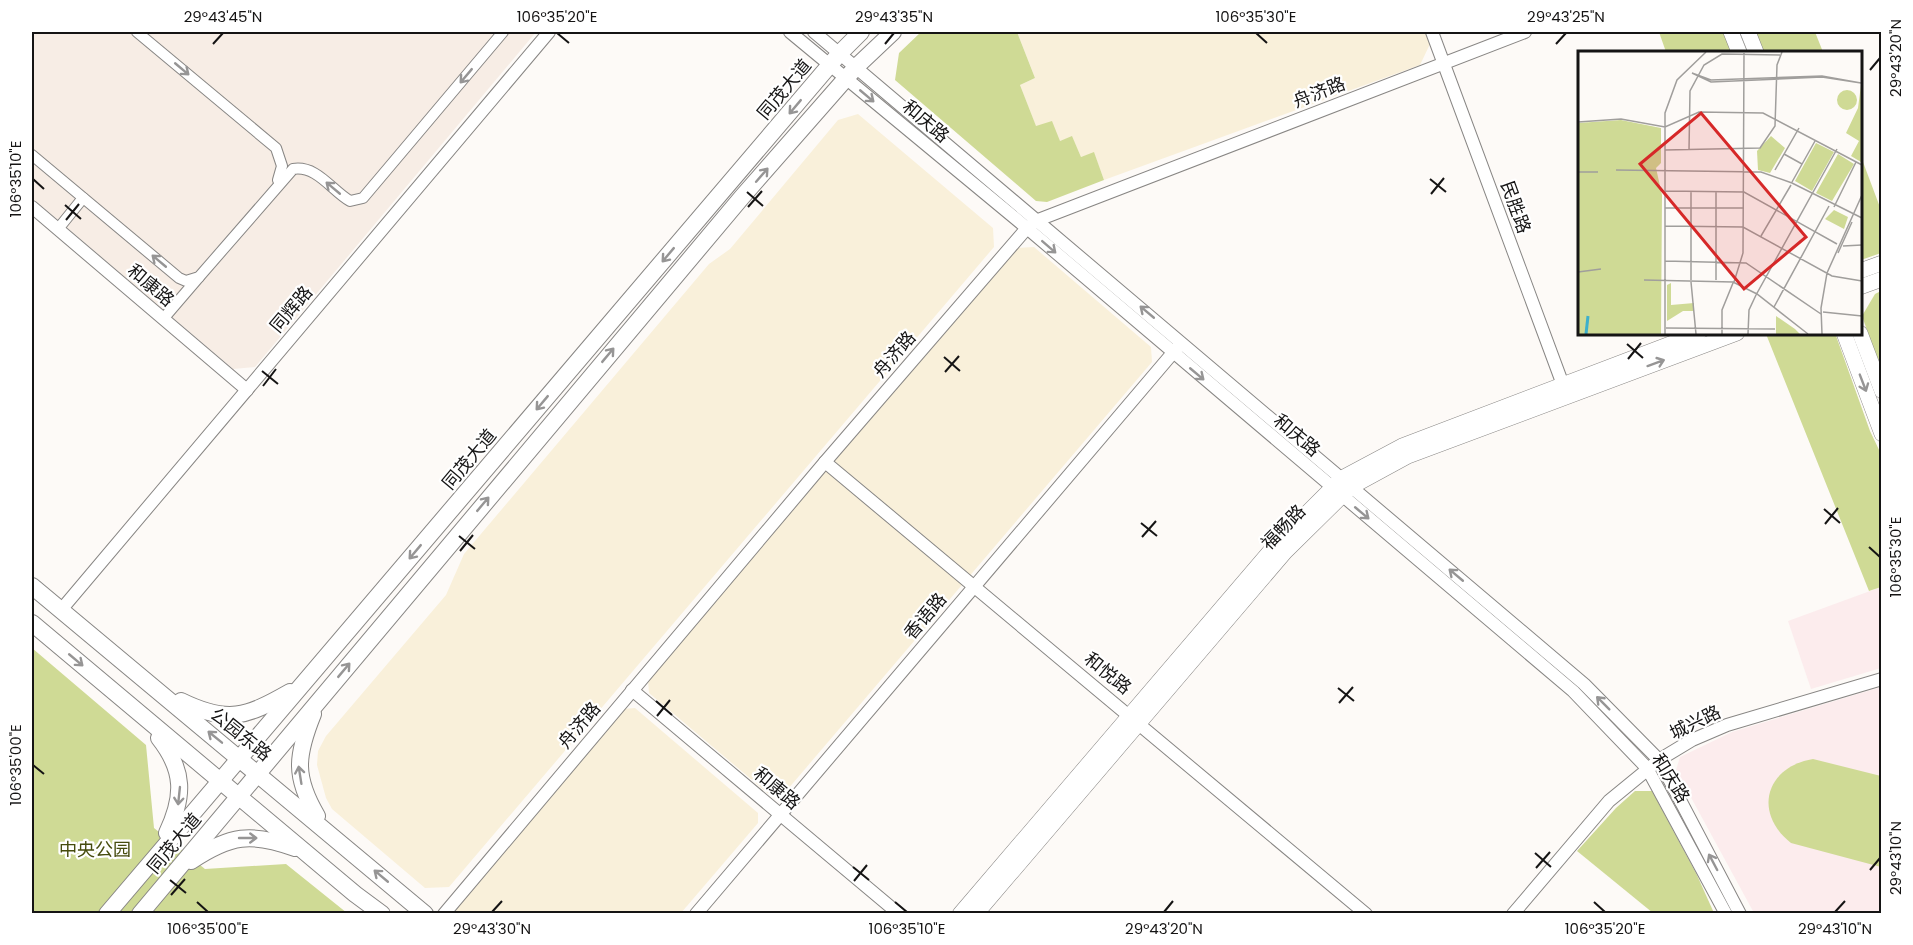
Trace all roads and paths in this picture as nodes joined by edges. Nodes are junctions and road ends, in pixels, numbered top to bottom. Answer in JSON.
{"nodes":[{"id":1,"x":137,"y":32,"type":"edge"},
{"id":2,"x":503,"y":32,"type":"edge"},
{"id":3,"x":790,"y":32,"type":"edge"},
{"id":4,"x":814,"y":32,"type":"edge"},
{"id":5,"x":861,"y":32,"type":"edge"},
{"id":6,"x":893,"y":32,"type":"edge"},
{"id":7,"x":1432,"y":32,"type":"edge"},
{"id":8,"x":1525,"y":32,"type":"edge"},
{"id":9,"x":1731,"y":32,"type":"edge"},
{"id":10,"x":1748,"y":32,"type":"edge"},
{"id":11,"x":544,"y":33,"type":"edge"},
{"id":12,"x":1739,"y":51,"type":"edge"},
{"id":13,"x":1756,"y":51,"type":"edge"},
{"id":14,"x":835,"y":59,"type":"junction"},
{"id":15,"x":1444,"y":63,"type":"junction"},
{"id":16,"x":851,"y":73,"type":"junction"},
{"id":17,"x":32,"y":154,"type":"edge"},
{"id":18,"x":275,"y":187,"type":"junction"},
{"id":19,"x":83,"y":198,"type":"junction"},
{"id":20,"x":32,"y":207,"type":"edge"},
{"id":21,"x":1038,"y":220,"type":"junction"},
{"id":22,"x":1027,"y":228,"type":"junction"},
{"id":23,"x":58,"y":229,"type":"junction"},
{"id":24,"x":1881,"y":263,"type":"edge"},
{"id":25,"x":1862,"y":270,"type":"edge"},
{"id":26,"x":199,"y":277,"type":"junction"},
{"id":27,"x":1881,"y":279,"type":"edge"},
{"id":28,"x":1862,"y":286,"type":"edge"},
{"id":29,"x":164,"y":319,"type":"junction"},
{"id":30,"x":1698,"y":334,"type":"edge"},
{"id":31,"x":1734,"y":334,"type":"edge"},
{"id":32,"x":1844,"y":334,"type":"edge"},
{"id":33,"x":1860,"y":334,"type":"edge"},
{"id":34,"x":1182,"y":342,"type":"junction"},
{"id":35,"x":1172,"y":353,"type":"junction"},
{"id":36,"x":247,"y":390,"type":"junction"},
{"id":37,"x":1565,"y":390,"type":"junction"},
{"id":38,"x":1881,"y":391,"type":"edge"},
{"id":39,"x":1881,"y":434,"type":"edge"},
{"id":40,"x":825,"y":462,"type":"junction"},
{"id":41,"x":1341,"y":487,"type":"junction"},
{"id":42,"x":32,"y":585,"type":"edge"},
{"id":43,"x":974,"y":586,"type":"junction"},
{"id":44,"x":61,"y":610,"type":"junction"},
{"id":45,"x":32,"y":623,"type":"edge"},
{"id":46,"x":1881,"y":679,"type":"edge"},
{"id":47,"x":302,"y":685,"type":"junction"},
{"id":48,"x":155,"y":688,"type":"junction"},
{"id":49,"x":632,"y":690,"type":"junction"},
{"id":50,"x":320,"y":698,"type":"junction"},
{"id":51,"x":136,"y":710,"type":"junction"},
{"id":52,"x":1134,"y":718,"type":"junction"},
{"id":53,"x":240,"y":758,"type":"junction"},
{"id":54,"x":1659,"y":760,"type":"junction"},
{"id":55,"x":1647,"y":768,"type":"junction"},
{"id":56,"x":258,"y":772,"type":"junction"},
{"id":57,"x":221,"y":780,"type":"junction"},
{"id":58,"x":238,"y":795,"type":"junction"},
{"id":59,"x":780,"y":814,"type":"junction"},
{"id":60,"x":324,"y":827,"type":"junction"},
{"id":61,"x":304,"y":850,"type":"junction"},
{"id":62,"x":158,"y":853,"type":"junction"},
{"id":63,"x":177,"y":869,"type":"junction"},
{"id":64,"x":107,"y":914,"type":"edge"},
{"id":65,"x":140,"y":914,"type":"edge"},
{"id":66,"x":382,"y":914,"type":"edge"},
{"id":67,"x":425,"y":914,"type":"edge"},
{"id":68,"x":444,"y":914,"type":"edge"},
{"id":69,"x":696,"y":914,"type":"edge"},
{"id":70,"x":899,"y":914,"type":"edge"},
{"id":71,"x":960,"y":914,"type":"edge"},
{"id":72,"x":975,"y":914,"type":"edge"},
{"id":73,"x":1366,"y":914,"type":"edge"},
{"id":74,"x":1513,"y":914,"type":"edge"},
{"id":75,"x":1725,"y":914,"type":"edge"},
{"id":76,"x":1740,"y":914,"type":"edge"}],
"edges":[{"from":1,"to":18,"type":"street","one_way":true},
{"from":2,"to":18,"type":"street","one_way":true},
{"from":3,"to":14,"type":"street","name":"和庆路"},
{"from":4,"to":14,"type":"street","name":"和庆路"},
{"from":5,"to":14,"type":"main road","name":"同茂大道"},
{"from":6,"to":16,"type":"main road","name":"同茂大道"},
{"from":7,"to":15,"type":"street","name":"民胜路"},
{"from":8,"to":15,"type":"street","name":"舟济路"},
{"from":9,"to":12,"type":"main road"},
{"from":10,"to":13,"type":"main road"},
{"from":11,"to":36,"type":"street","name":"同辉路"},
{"from":14,"to":16,"type":"street","name":"和庆路"},
{"from":14,"to":47,"type":"main road","name":"同茂大道","one_way":true},
{"from":15,"to":21,"type":"street","name":"舟济路"},
{"from":15,"to":37,"type":"street","name":"民胜路"},
{"from":16,"to":21,"type":"street","name":"和庆路"},
{"from":16,"to":22,"type":"street","name":"和庆路","one_way":true},
{"from":50,"to":16,"type":"main road","name":"同茂大道","one_way":true},
{"from":17,"to":19,"type":"street"},
{"from":18,"to":26,"type":"street"},
{"from":19,"to":23,"type":"street"},
{"from":26,"to":19,"type":"street","one_way":true},
{"from":20,"to":23,"type":"street","name":"和康路"},
{"from":21,"to":22,"type":"street","name":"舟济路"},
{"from":34,"to":21,"type":"street","name":"和庆路","one_way":true},
{"from":22,"to":35,"type":"street","name":"和庆路","one_way":true},
{"from":22,"to":40,"type":"street","name":"舟济路"},
{"from":23,"to":29,"type":"street","name":"和康路"},
{"from":24,"to":25,"type":"main road"},
{"from":26,"to":29,"type":"street"},
{"from":27,"to":28,"type":"main road"},
{"from":29,"to":36,"type":"street","name":"和康路"},
{"from":30,"to":37,"type":"main road","name":"福畅路"},
{"from":37,"to":31,"type":"main road","name":"福畅路","one_way":true},
{"from":32,"to":39,"type":"main road","one_way":true},
{"from":33,"to":38,"type":"main road"},
{"from":34,"to":35,"type":"street","name":"香语路"},
{"from":34,"to":41,"type":"street","name":"和庆路"},
{"from":35,"to":41,"type":"street","name":"和庆路","one_way":true},
{"from":35,"to":43,"type":"street","name":"香语路"},
{"from":36,"to":44,"type":"street","name":"同辉路"},
{"from":37,"to":41,"type":"main road","name":"福畅路"},
{"from":40,"to":43,"type":"street","name":"和悦路"},
{"from":40,"to":49,"type":"street","name":"舟济路"},
{"from":41,"to":52,"type":"main road","name":"福畅路"},
{"from":54,"to":41,"type":"street","name":"和庆路","one_way":true},
{"from":41,"to":55,"type":"street","name":"和庆路","one_way":true},
{"from":42,"to":44,"type":"main road","name":"公园东路"},
{"from":43,"to":52,"type":"street","name":"和悦路"},
{"from":43,"to":59,"type":"street","name":"香语路"},
{"from":44,"to":48,"type":"main road","name":"公园东路"},
{"from":45,"to":51,"type":"main road","one_way":true},
{"from":46,"to":54,"type":"street","name":"城兴路"},
{"from":47,"to":48,"type":"main road"},
{"from":47,"to":53,"type":"main road","name":"同茂大道"},
{"from":53,"to":48,"type":"main road","name":"公园东路","one_way":true},
{"from":49,"to":59,"type":"street","name":"和康路"},
{"from":49,"to":68,"type":"street","name":"舟济路"},
{"from":50,"to":56,"type":"main road","name":"同茂大道"},
{"from":60,"to":50,"type":"main road","one_way":true},
{"from":51,"to":57,"type":"main road"},
{"from":51,"to":62,"type":"main road","one_way":true},
{"from":52,"to":71,"type":"main road","name":"福畅路"},
{"from":52,"to":72,"type":"main road","name":"福畅路"},
{"from":52,"to":73,"type":"street","name":"和悦路"},
{"from":53,"to":56,"type":"main road","name":"公园东路"},
{"from":53,"to":57,"type":"main road","name":"同茂大道"},
{"from":54,"to":55,"type":"street","name":"城兴路"},
{"from":76,"to":54,"type":"street","name":"和庆路","one_way":true},
{"from":55,"to":74,"type":"street","name":"城兴路"},
{"from":55,"to":75,"type":"street","name":"和庆路"},
{"from":56,"to":58,"type":"main road","name":"同茂大道"},
{"from":56,"to":60,"type":"main road","name":"公园东路"},
{"from":57,"to":58,"type":"main road"},
{"from":57,"to":62,"type":"main road","name":"同茂大道"},
{"from":58,"to":61,"type":"main road"},
{"from":58,"to":63,"type":"main road","name":"同茂大道"},
{"from":59,"to":69,"type":"street","name":"香语路"},
{"from":59,"to":70,"type":"street","name":"和康路"},
{"from":67,"to":60,"type":"main road","name":"公园东路","one_way":true},
{"from":63,"to":61,"type":"main road","one_way":true},
{"from":61,"to":66,"type":"main road"},
{"from":62,"to":64,"type":"main road","name":"同茂大道"},
{"from":63,"to":65,"type":"main road","name":"同茂大道"}]}
